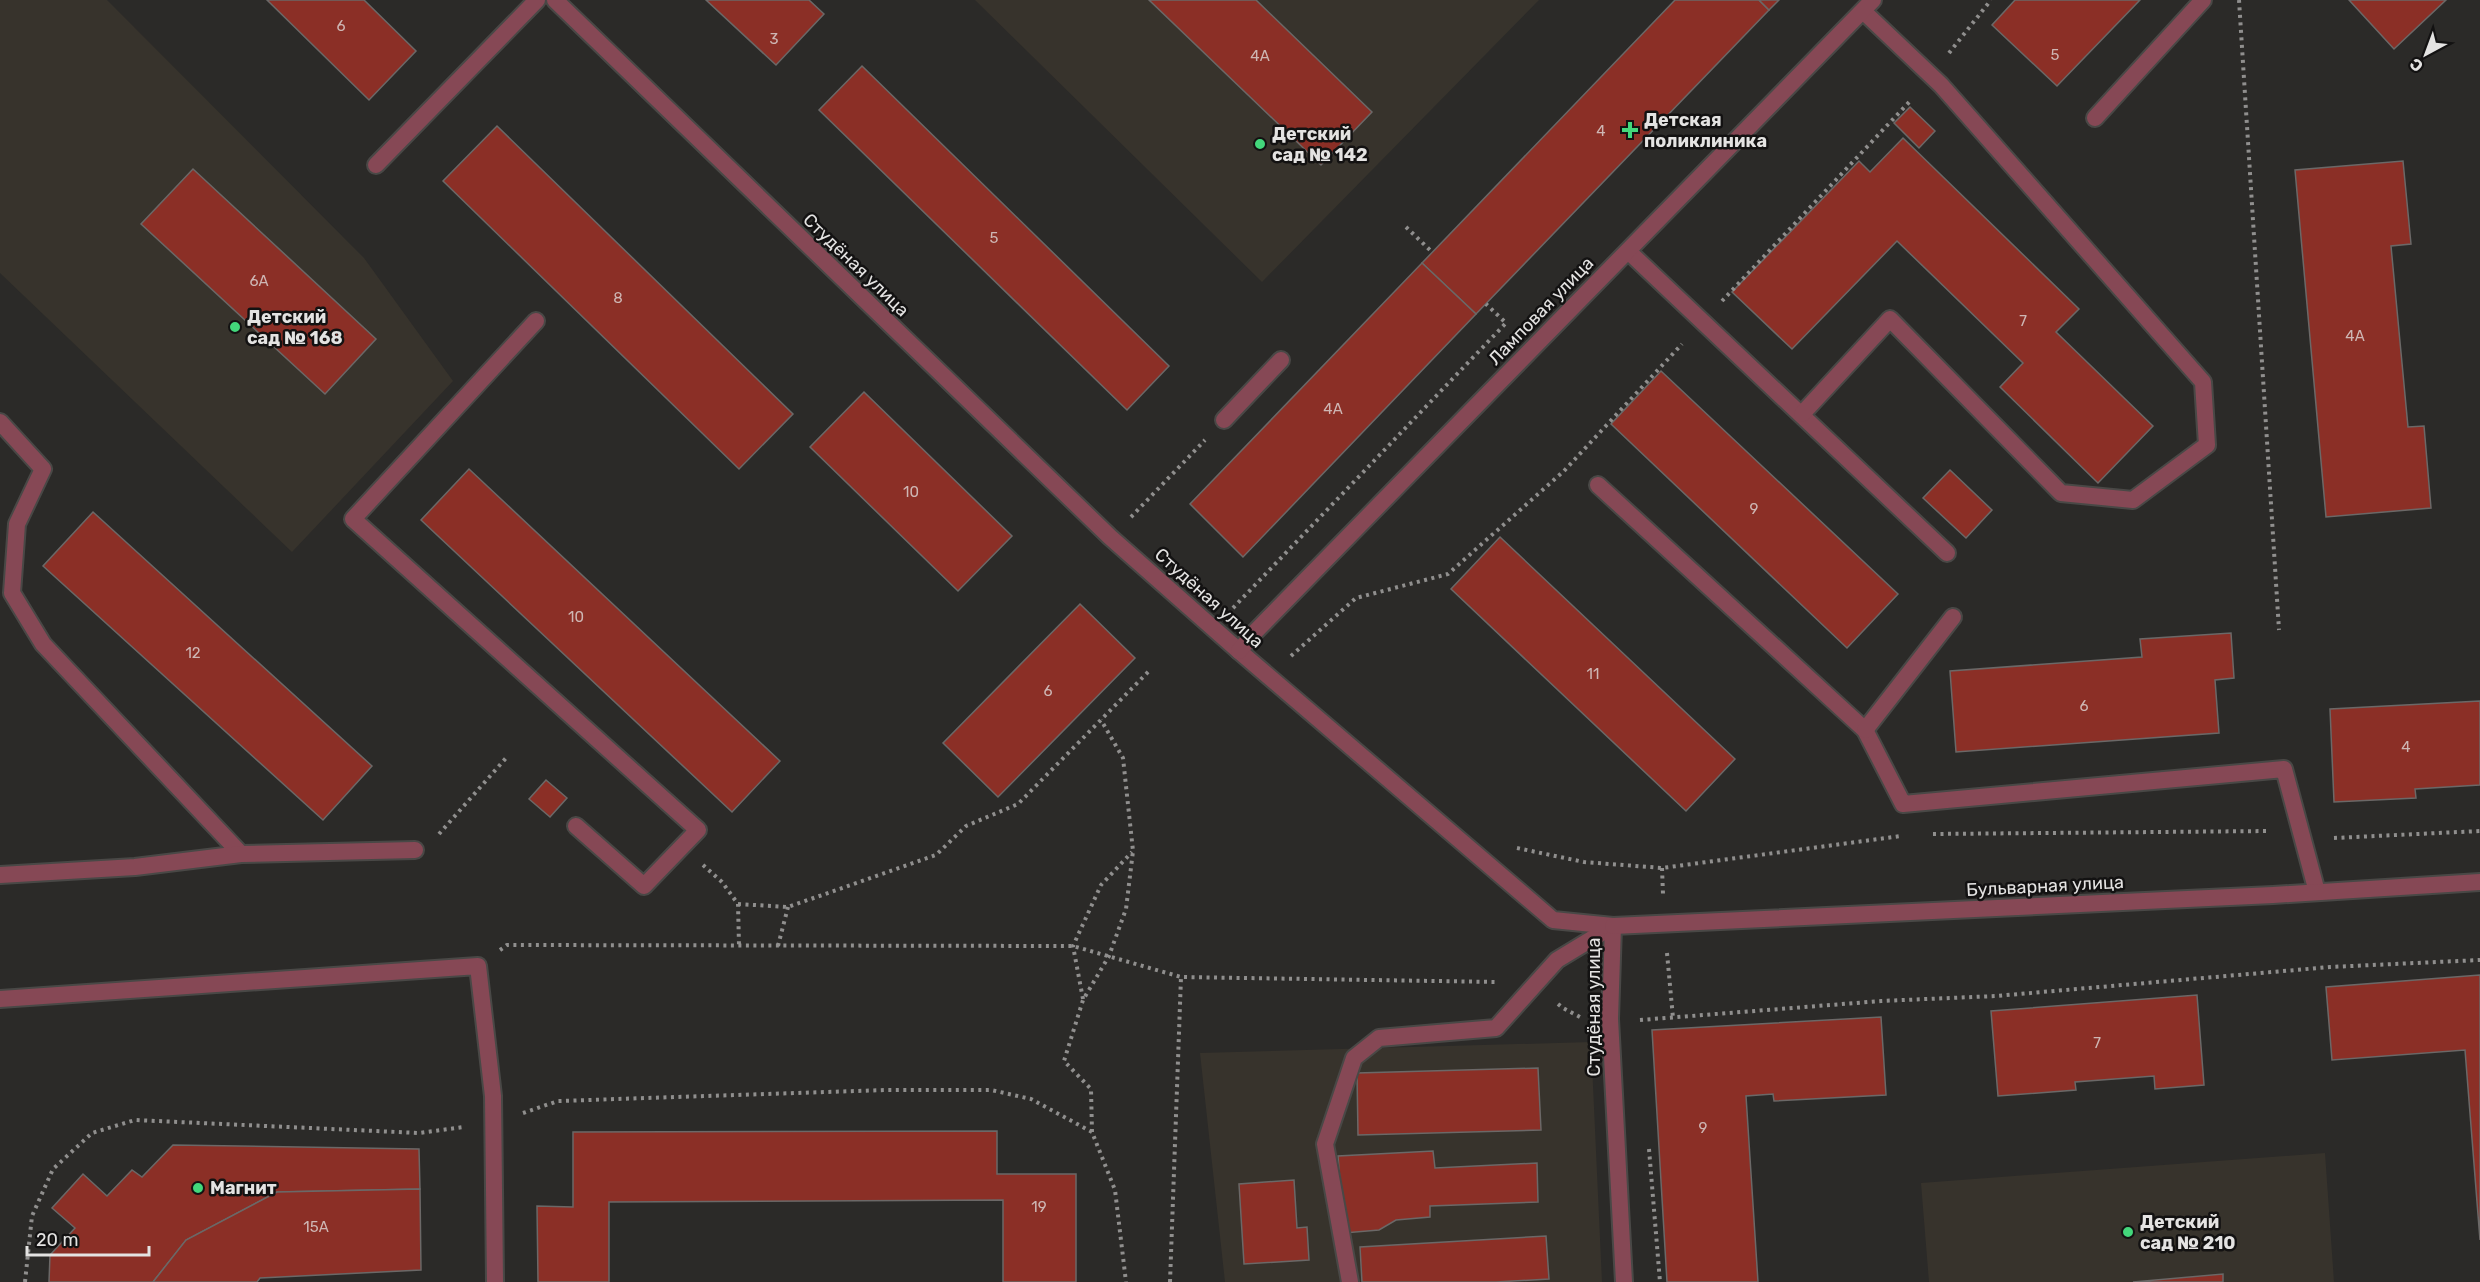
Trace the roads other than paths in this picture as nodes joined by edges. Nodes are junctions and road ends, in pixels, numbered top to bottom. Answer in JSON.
{"nodes":[{"id":1,"x":537,"y":0,"type":"edge"},
{"id":2,"x":555,"y":0,"type":"edge"},
{"id":3,"x":2203,"y":0,"type":"edge"},
{"id":4,"x":1868,"y":6,"type":"edge"},
{"id":5,"x":2095,"y":118,"type":"dead end"},
{"id":6,"x":376,"y":165,"type":"dead end"},
{"id":7,"x":1628,"y":251,"type":"junction"},
{"id":8,"x":536,"y":321,"type":"dead end"},
{"id":9,"x":1281,"y":360,"type":"dead end"},
{"id":10,"x":1802,"y":414,"type":"junction"},
{"id":11,"x":1224,"y":420,"type":"road end"},
{"id":12,"x":0,"y":422,"type":"edge"},
{"id":13,"x":1598,"y":485,"type":"dead end"},
{"id":14,"x":1947,"y":553,"type":"dead end"},
{"id":15,"x":1953,"y":617,"type":"dead end"},
{"id":16,"x":1239,"y":651,"type":"junction"},
{"id":17,"x":1865,"y":730,"type":"junction"},
{"id":18,"x":576,"y":826,"type":"dead end"},
{"id":19,"x":415,"y":850,"type":"dead end"},
{"id":20,"x":241,"y":854,"type":"junction"},
{"id":21,"x":0,"y":875,"type":"edge"},
{"id":22,"x":2480,"y":882,"type":"edge"},
{"id":23,"x":2317,"y":892,"type":"junction"},
{"id":24,"x":1613,"y":926,"type":"junction"},
{"id":25,"x":0,"y":999,"type":"edge"},
{"id":26,"x":495,"y":1282,"type":"edge"},
{"id":27,"x":1350,"y":1282,"type":"edge"},
{"id":28,"x":1624,"y":1282,"type":"edge"}],
"edges":[{"from":1,"to":6,"type":"street"},
{"from":2,"to":16,"type":"street","name":"Студёная улица"},
{"from":3,"to":5,"type":"street"},
{"from":4,"to":7,"type":"street","name":"Ламповая улица"},
{"from":4,"to":10,"type":"street"},
{"from":7,"to":10,"type":"street"},
{"from":7,"to":16,"type":"street","name":"Ламповая улица"},
{"from":8,"to":18,"type":"street"},
{"from":9,"to":11,"type":"street"},
{"from":10,"to":14,"type":"street"},
{"from":12,"to":20,"type":"street"},
{"from":13,"to":17,"type":"street"},
{"from":15,"to":17,"type":"street"},
{"from":16,"to":24,"type":"street","name":"Студёная улица"},
{"from":17,"to":23,"type":"street"},
{"from":19,"to":20,"type":"street"},
{"from":20,"to":21,"type":"street"},
{"from":22,"to":23,"type":"street","name":"Бульварная улица"},
{"from":23,"to":24,"type":"street","name":"Бульварная улица"},
{"from":24,"to":27,"type":"street"},
{"from":24,"to":28,"type":"street","name":"Студёная улица"},
{"from":25,"to":26,"type":"street"}]}
